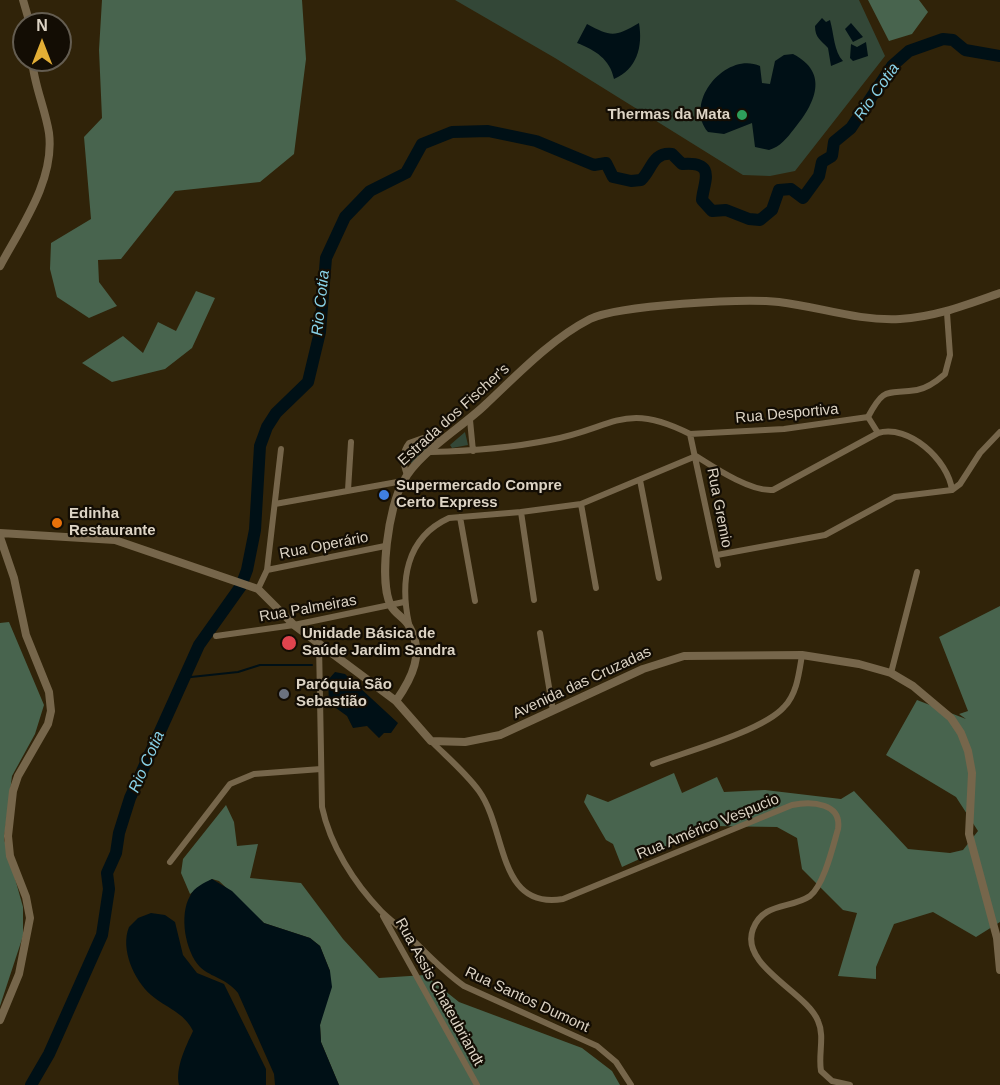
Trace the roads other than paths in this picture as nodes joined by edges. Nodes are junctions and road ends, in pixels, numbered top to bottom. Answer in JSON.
{"nodes":[{"id":1,"x":35,"y":72,"type":"edge"},
{"id":2,"x":0,"y":266,"type":"edge"},
{"id":3,"x":1000,"y":293,"type":"edge"},
{"id":4,"x":946,"y":313,"type":"junction"},
{"id":5,"x":868,"y":417,"type":"junction"},
{"id":6,"x":470,"y":420,"type":"junction"},
{"id":7,"x":1000,"y":432,"type":"edge"},
{"id":8,"x":878,"y":433,"type":"junction"},
{"id":9,"x":690,"y":434,"type":"junction"},
{"id":10,"x":441,"y":441,"type":"junction"},
{"id":11,"x":351,"y":442,"type":"dead end"},
{"id":12,"x":281,"y":449,"type":"dead end"},
{"id":13,"x":473,"y":451,"type":"junction"},
{"id":14,"x":432,"y":452,"type":"junction"},
{"id":15,"x":696,"y":456,"type":"junction"},
{"id":16,"x":405,"y":478,"type":"junction"},
{"id":17,"x":640,"y":480,"type":"junction"},
{"id":18,"x":348,"y":490,"type":"junction"},
{"id":19,"x":952,"y":490,"type":"junction"},
{"id":20,"x":275,"y":504,"type":"junction"},
{"id":21,"x":581,"y":504,"type":"junction"},
{"id":22,"x":521,"y":513,"type":"junction"},
{"id":23,"x":460,"y":517,"type":"junction"},
{"id":24,"x":0,"y":535,"type":"edge"},
{"id":25,"x":385,"y":546,"type":"junction"},
{"id":26,"x":717,"y":555,"type":"junction"},
{"id":27,"x":718,"y":565,"type":"dead end"},
{"id":28,"x":267,"y":570,"type":"junction"},
{"id":29,"x":917,"y":572,"type":"dead end"},
{"id":30,"x":659,"y":578,"type":"dead end"},
{"id":31,"x":596,"y":588,"type":"dead end"},
{"id":32,"x":258,"y":589,"type":"junction"},
{"id":33,"x":534,"y":600,"type":"dead end"},
{"id":34,"x":475,"y":601,"type":"dead end"},
{"id":35,"x":404,"y":603,"type":"junction"},
{"id":36,"x":391,"y":606,"type":"junction"},
{"id":37,"x":294,"y":625,"type":"junction"},
{"id":38,"x":409,"y":626,"type":"junction"},
{"id":39,"x":540,"y":633,"type":"dead end"},
{"id":40,"x":216,"y":636,"type":"dead end"},
{"id":41,"x":319,"y":644,"type":"junction"},
{"id":42,"x":802,"y":656,"type":"junction"},
{"id":43,"x":891,"y":673,"type":"junction"},
{"id":44,"x":396,"y":701,"type":"junction"},
{"id":45,"x":552,"y":711,"type":"junction"},
{"id":46,"x":431,"y":741,"type":"junction"},
{"id":47,"x":653,"y":764,"type":"dead end"},
{"id":48,"x":321,"y":769,"type":"junction"},
{"id":49,"x":170,"y":862,"type":"dead end"},
{"id":50,"x":380,"y":910,"type":"junction"},
{"id":51,"x":1000,"y":970,"type":"edge"},
{"id":52,"x":0,"y":1020,"type":"edge"},
{"id":53,"x":477,"y":1085,"type":"edge"},
{"id":54,"x":631,"y":1085,"type":"edge"},
{"id":55,"x":850,"y":1085,"type":"edge"}],
"edges":[{"from":1,"to":2,"type":"street"},
{"from":3,"to":4,"type":"street","name":"Estrada dos Fischer's"},
{"from":4,"to":5,"type":"street"},
{"from":4,"to":6,"type":"street","name":"Estrada dos Fischer's"},
{"from":5,"to":8,"type":"street"},
{"from":5,"to":9,"type":"street","name":"Rua Desportiva"},
{"from":6,"to":10,"type":"street","name":"Estrada dos Fischer's"},
{"from":6,"to":13,"type":"street"},
{"from":7,"to":19,"type":"street"},
{"from":8,"to":15,"type":"street"},
{"from":8,"to":19,"type":"street"},
{"from":9,"to":13,"type":"street"},
{"from":9,"to":15,"type":"street","name":"Rua Gremio"},
{"from":10,"to":14,"type":"street","name":"Estrada dos Fischer's"},
{"from":10,"to":16,"type":"street"},
{"from":11,"to":18,"type":"street"},
{"from":12,"to":20,"type":"street"},
{"from":13,"to":14,"type":"street"},
{"from":14,"to":16,"type":"street","name":"Estrada dos Fischer's"},
{"from":15,"to":17,"type":"street"},
{"from":15,"to":26,"type":"street","name":"Rua Gremio"},
{"from":16,"to":18,"type":"street"},
{"from":16,"to":25,"type":"street","name":"Estrada dos Fischer's"},
{"from":17,"to":21,"type":"street"},
{"from":17,"to":30,"type":"street"},
{"from":18,"to":20,"type":"street"},
{"from":19,"to":26,"type":"street"},
{"from":20,"to":28,"type":"street"},
{"from":21,"to":22,"type":"street"},
{"from":21,"to":31,"type":"street"},
{"from":22,"to":23,"type":"street"},
{"from":22,"to":33,"type":"street"},
{"from":23,"to":34,"type":"street"},
{"from":23,"to":35,"type":"street"},
{"from":24,"to":32,"type":"street"},
{"from":24,"to":52,"type":"street"},
{"from":25,"to":28,"type":"street","name":"Rua Operário"},
{"from":25,"to":36,"type":"street","name":"Estrada dos Fischer's"},
{"from":26,"to":27,"type":"street","name":"Rua Gremio"},
{"from":28,"to":32,"type":"street"},
{"from":29,"to":43,"type":"street"},
{"from":32,"to":37,"type":"street"},
{"from":35,"to":36,"type":"street","name":"Rua Palmeiras"},
{"from":35,"to":38,"type":"street"},
{"from":36,"to":37,"type":"street","name":"Rua Palmeiras"},
{"from":36,"to":38,"type":"street"},
{"from":37,"to":40,"type":"street","name":"Rua Palmeiras"},
{"from":37,"to":41,"type":"street"},
{"from":38,"to":44,"type":"street"},
{"from":39,"to":45,"type":"street"},
{"from":41,"to":44,"type":"street"},
{"from":41,"to":48,"type":"street","name":"Rua Santos Dumont"},
{"from":42,"to":43,"type":"street","name":"Avenida das Cruzadas"},
{"from":42,"to":45,"type":"street","name":"Avenida das Cruzadas"},
{"from":42,"to":47,"type":"street"},
{"from":43,"to":51,"type":"street","name":"Avenida das Cruzadas"},
{"from":44,"to":46,"type":"street"},
{"from":45,"to":46,"type":"street","name":"Avenida das Cruzadas"},
{"from":46,"to":55,"type":"street","name":"Rua Américo Vespucio"},
{"from":48,"to":49,"type":"street"},
{"from":48,"to":50,"type":"street","name":"Rua Santos Dumont"},
{"from":50,"to":53,"type":"street","name":"Rua Assis Chateubriandt"},
{"from":50,"to":54,"type":"street","name":"Rua Santos Dumont"}]}
